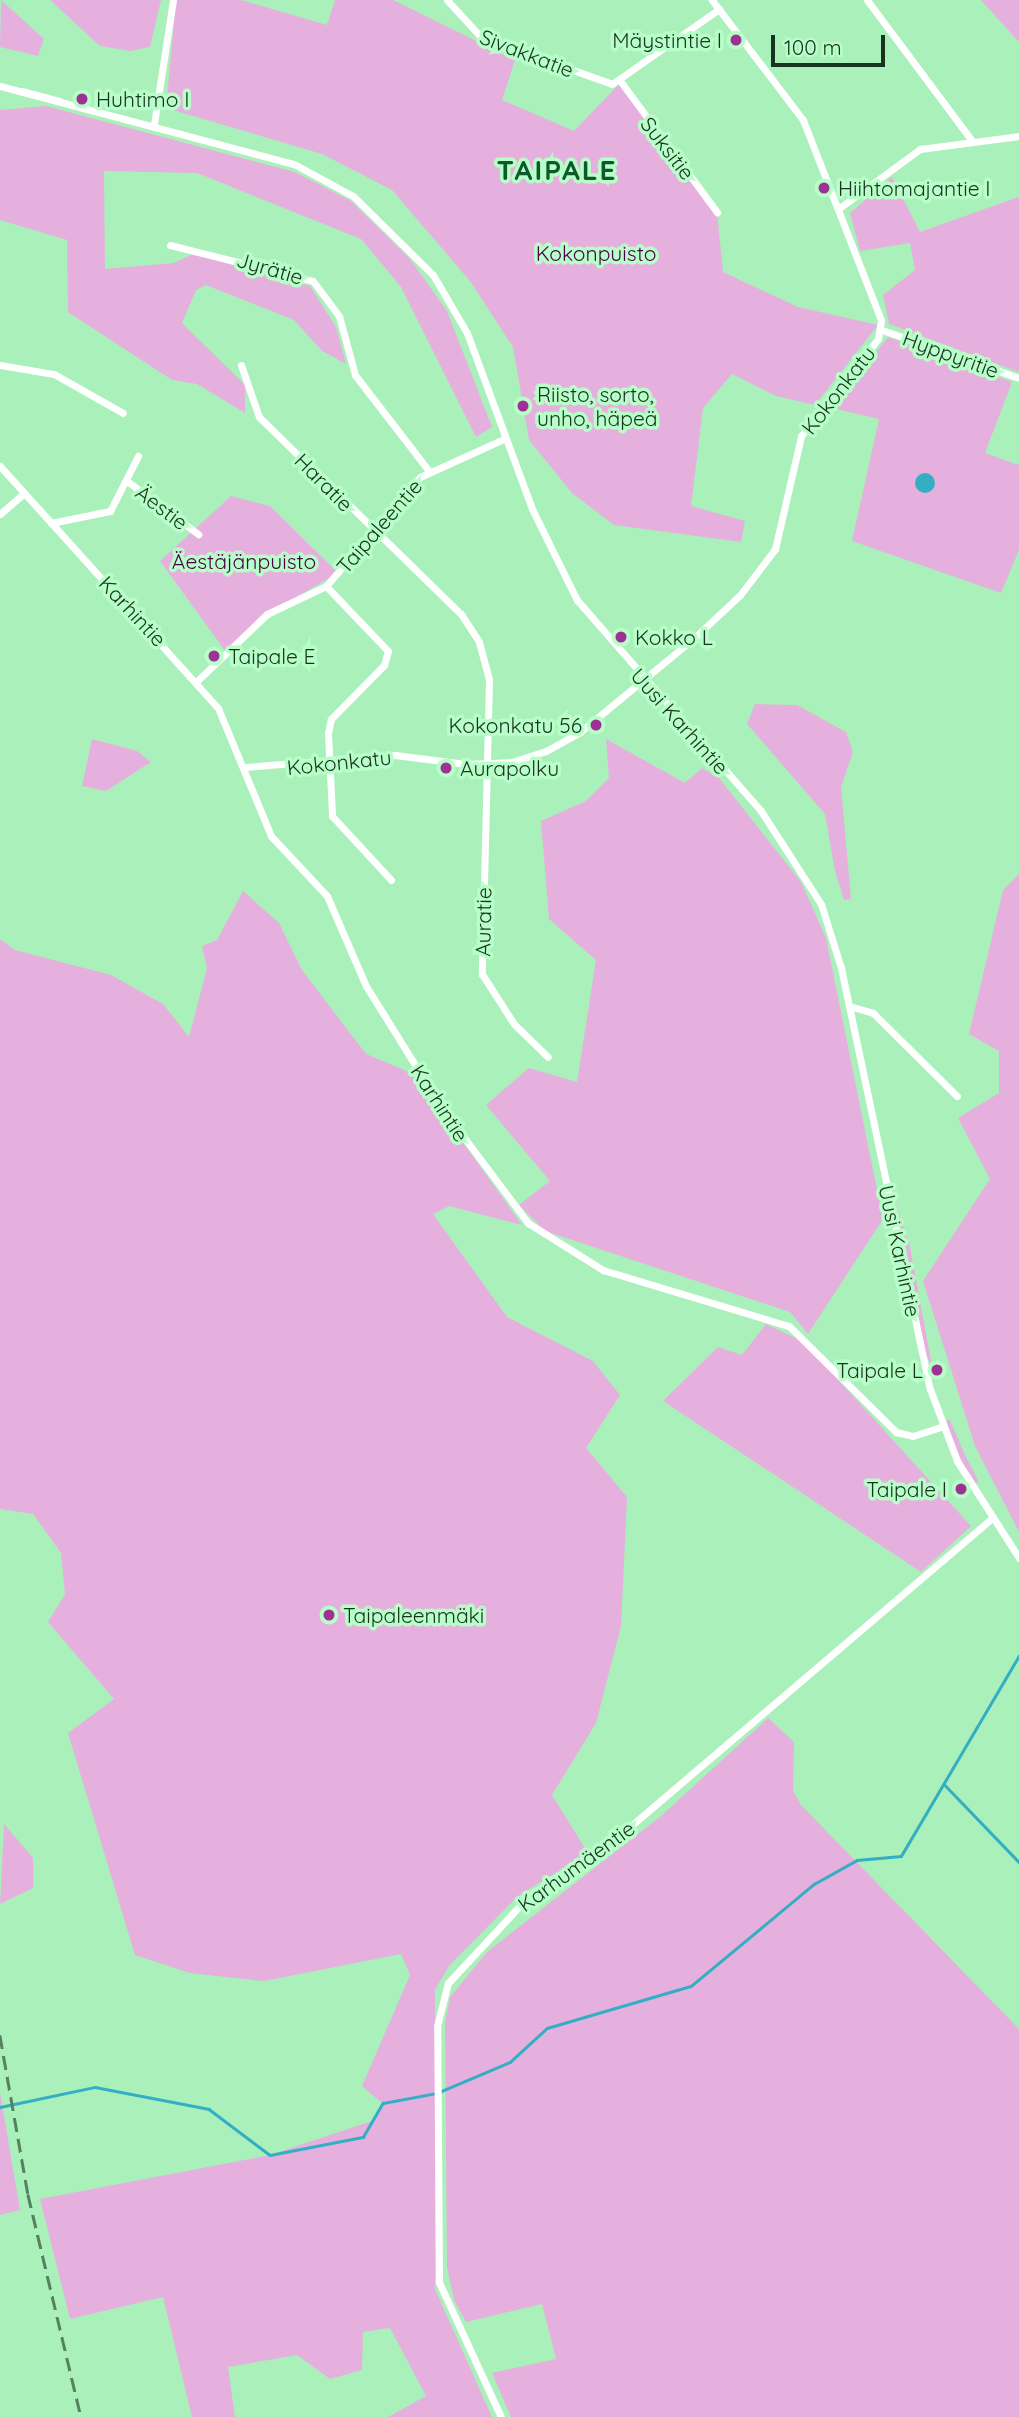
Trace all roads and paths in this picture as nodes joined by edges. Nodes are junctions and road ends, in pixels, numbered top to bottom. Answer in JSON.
{"nodes":[{"id":1,"x":173,"y":0,"type":"edge"},
{"id":2,"x":447,"y":0,"type":"edge"},
{"id":3,"x":712,"y":0,"type":"edge"},
{"id":4,"x":867,"y":0,"type":"edge"},
{"id":5,"x":719,"y":9,"type":"junction"},
{"id":6,"x":621,"y":82,"type":"junction"},
{"id":7,"x":0,"y":86,"type":"edge"},
{"id":8,"x":154,"y":124,"type":"junction"},
{"id":9,"x":1019,"y":136,"type":"edge"},
{"id":10,"x":973,"y":142,"type":"junction"},
{"id":11,"x":838,"y":209,"type":"junction"},
{"id":12,"x":718,"y":212,"type":"dead end"},
{"id":13,"x":170,"y":245,"type":"dead end"},
{"id":14,"x":882,"y":330,"type":"junction"},
{"id":15,"x":0,"y":365,"type":"edge"},
{"id":16,"x":241,"y":365,"type":"dead end"},
{"id":17,"x":1019,"y":378,"type":"edge"},
{"id":18,"x":122,"y":413,"type":"dead end"},
{"id":19,"x":506,"y":439,"type":"junction"},
{"id":20,"x":138,"y":456,"type":"dead end"},
{"id":21,"x":0,"y":466,"type":"edge"},
{"id":22,"x":429,"y":471,"type":"junction"},
{"id":23,"x":127,"y":481,"type":"junction"},
{"id":24,"x":23,"y":493,"type":"junction"},
{"id":25,"x":0,"y":514,"type":"edge"},
{"id":26,"x":51,"y":523,"type":"junction"},
{"id":27,"x":375,"y":532,"type":"junction"},
{"id":28,"x":198,"y":534,"type":"dead end"},
{"id":29,"x":326,"y":586,"type":"junction"},
{"id":30,"x":198,"y":680,"type":"junction"},
{"id":31,"x":643,"y":680,"type":"junction"},
{"id":32,"x":487,"y":763,"type":"junction"},
{"id":33,"x":328,"y":764,"type":"junction"},
{"id":34,"x":245,"y":767,"type":"junction"},
{"id":35,"x":391,"y":880,"type":"dead end"},
{"id":36,"x":849,"y":1006,"type":"junction"},
{"id":37,"x":548,"y":1057,"type":"dead end"},
{"id":38,"x":957,"y":1096,"type":"dead end"},
{"id":39,"x":943,"y":1426,"type":"junction"},
{"id":40,"x":991,"y":1519,"type":"junction"},
{"id":41,"x":1019,"y":1558,"type":"edge"},
{"id":42,"x":501,"y":2417,"type":"edge"}],
"edges":[{"from":1,"to":8,"type":"street"},
{"from":2,"to":6,"type":"street","name":"Sivakkatie"},
{"from":3,"to":5,"type":"street","name":"Kokonkatu"},
{"from":4,"to":10,"type":"street"},
{"from":5,"to":6,"type":"street"},
{"from":5,"to":11,"type":"street","name":"Kokonkatu"},
{"from":6,"to":12,"type":"street","name":"Suksitie"},
{"from":7,"to":8,"type":"street","name":"Uusi Karhintie"},
{"from":8,"to":19,"type":"street","name":"Uusi Karhintie"},
{"from":9,"to":10,"type":"street"},
{"from":10,"to":11,"type":"street"},
{"from":11,"to":14,"type":"street","name":"Kokonkatu"},
{"from":13,"to":22,"type":"street","name":"Jyrätie"},
{"from":14,"to":17,"type":"street","name":"Hyppyritie"},
{"from":14,"to":31,"type":"street","name":"Kokonkatu"},
{"from":15,"to":18,"type":"street"},
{"from":16,"to":27,"type":"street","name":"Haratie"},
{"from":19,"to":22,"type":"street","name":"Taipaleentie"},
{"from":19,"to":31,"type":"street","name":"Uusi Karhintie"},
{"from":20,"to":23,"type":"street","name":"Äestie"},
{"from":21,"to":24,"type":"street","name":"Karhintie"},
{"from":22,"to":27,"type":"street","name":"Taipaleentie"},
{"from":23,"to":26,"type":"street","name":"Äestie"},
{"from":23,"to":28,"type":"street","name":"Äestie"},
{"from":24,"to":25,"type":"street"},
{"from":24,"to":26,"type":"street","name":"Karhintie"},
{"from":26,"to":30,"type":"street","name":"Karhintie"},
{"from":27,"to":29,"type":"street","name":"Taipaleentie"},
{"from":27,"to":32,"type":"street","name":"Haratie"},
{"from":29,"to":30,"type":"street","name":"Taipaleentie"},
{"from":29,"to":33,"type":"street"},
{"from":30,"to":34,"type":"street","name":"Karhintie"},
{"from":31,"to":32,"type":"street","name":"Kokonkatu"},
{"from":31,"to":36,"type":"street","name":"Uusi Karhintie"},
{"from":32,"to":33,"type":"street","name":"Kokonkatu"},
{"from":32,"to":37,"type":"street","name":"Auratie"},
{"from":33,"to":34,"type":"street","name":"Kokonkatu"},
{"from":33,"to":35,"type":"street"},
{"from":34,"to":39,"type":"street","name":"Karhintie"},
{"from":36,"to":38,"type":"street"},
{"from":36,"to":39,"type":"street","name":"Uusi Karhintie"},
{"from":39,"to":40,"type":"street"},
{"from":40,"to":41,"type":"street"},
{"from":40,"to":42,"type":"street","name":"Karhumäentie"}]}
